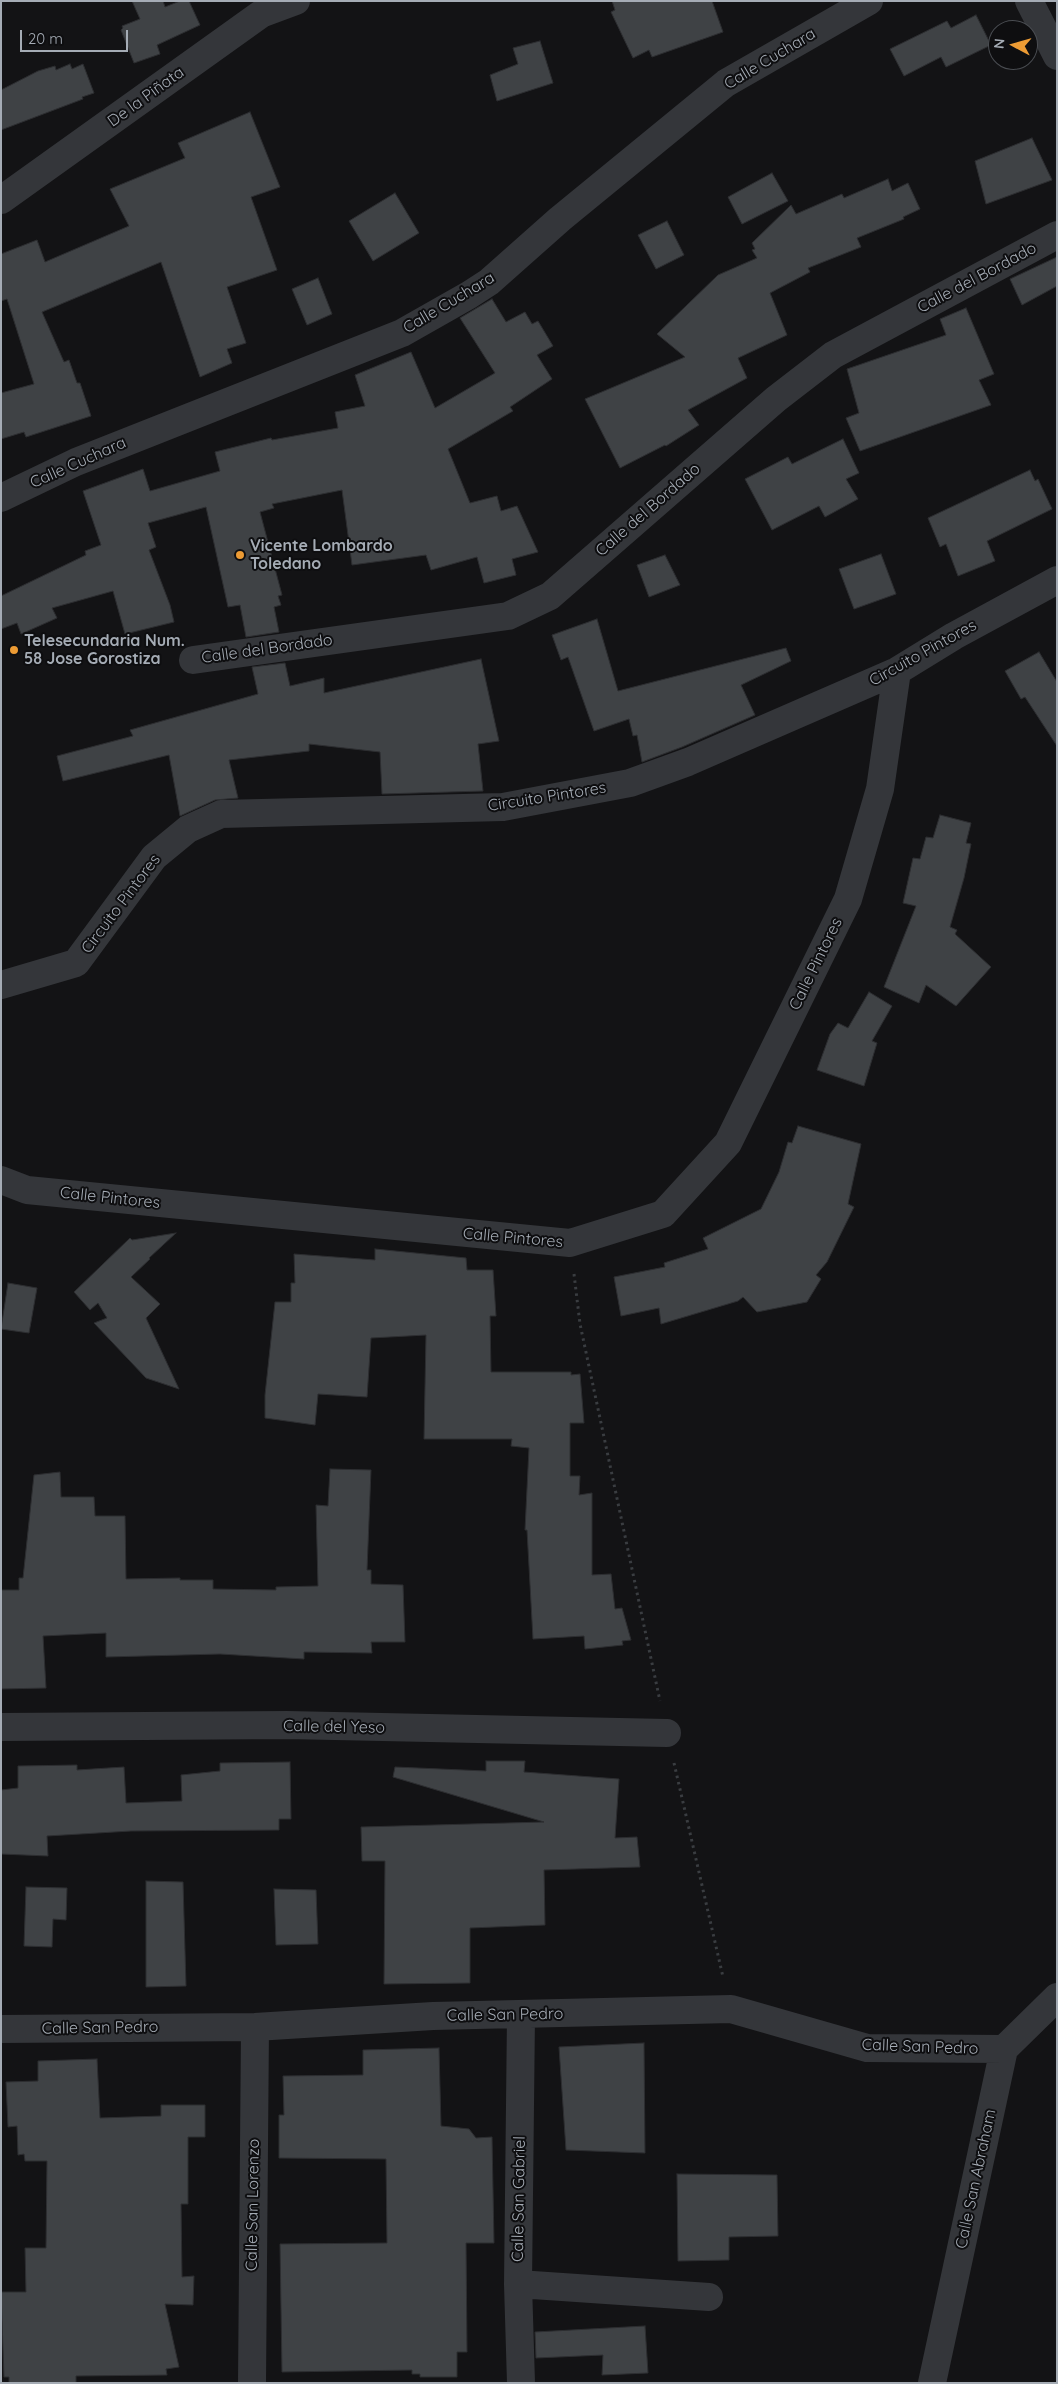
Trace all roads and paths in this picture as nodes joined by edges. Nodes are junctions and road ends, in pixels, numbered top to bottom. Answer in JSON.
{"nodes":[{"id":1,"x":296,"y":1,"type":"edge"},
{"id":2,"x":869,"y":1,"type":"edge"},
{"id":3,"x":1029,"y":1,"type":"edge"},
{"id":4,"x":1057,"y":56,"type":"edge"},
{"id":5,"x":1,"y":200,"type":"edge"},
{"id":6,"x":1057,"y":235,"type":"edge"},
{"id":7,"x":1,"y":498,"type":"edge"},
{"id":8,"x":1057,"y":580,"type":"edge"},
{"id":9,"x":193,"y":660,"type":"dead end"},
{"id":10,"x":897,"y":671,"type":"junction"},
{"id":11,"x":1,"y":985,"type":"edge"},
{"id":12,"x":1,"y":1180,"type":"edge"},
{"id":13,"x":570,"y":1243,"type":"junction"},
{"id":14,"x":1,"y":1727,"type":"edge"},
{"id":15,"x":667,"y":1733,"type":"junction"},
{"id":16,"x":1057,"y":1997,"type":"edge"},
{"id":17,"x":731,"y":2010,"type":"junction"},
{"id":18,"x":521,"y":2015,"type":"junction"},
{"id":19,"x":255,"y":2026,"type":"junction"},
{"id":20,"x":1,"y":2029,"type":"edge"},
{"id":21,"x":1004,"y":2049,"type":"junction"},
{"id":22,"x":518,"y":2284,"type":"junction"},
{"id":23,"x":709,"y":2297,"type":"dead end"},
{"id":24,"x":252,"y":2383,"type":"edge"},
{"id":25,"x":521,"y":2383,"type":"edge"},
{"id":26,"x":932,"y":2383,"type":"edge"}],
"edges":[{"from":1,"to":5,"type":"street","name":"De la Piñata"},
{"from":2,"to":7,"type":"street","name":"Calle Cuchara"},
{"from":3,"to":4,"type":"street"},
{"from":6,"to":9,"type":"street","name":"Calle del Bordado"},
{"from":8,"to":10,"type":"street","name":"Circuito Pintores"},
{"from":10,"to":11,"type":"street","name":"Circuito Pintores"},
{"from":10,"to":13,"type":"street","name":"Calle Pintores"},
{"from":12,"to":13,"type":"street","name":"Calle Pintores"},
{"from":13,"to":15,"type":"path"},
{"from":14,"to":15,"type":"street","name":"Calle del Yeso"},
{"from":15,"to":17,"type":"path"},
{"from":16,"to":21,"type":"street"},
{"from":17,"to":18,"type":"street","name":"Calle San Pedro"},
{"from":17,"to":21,"type":"street","name":"Calle San Pedro"},
{"from":18,"to":19,"type":"street","name":"Calle San Pedro"},
{"from":18,"to":22,"type":"street","name":"Calle San Gabriel"},
{"from":19,"to":20,"type":"street","name":"Calle San Pedro"},
{"from":19,"to":24,"type":"street","name":"Calle San Lorenzo"},
{"from":21,"to":26,"type":"street","name":"Calle San Abraham"},
{"from":22,"to":23,"type":"street"},
{"from":22,"to":25,"type":"street","name":"Calle San Gabriel"}]}
